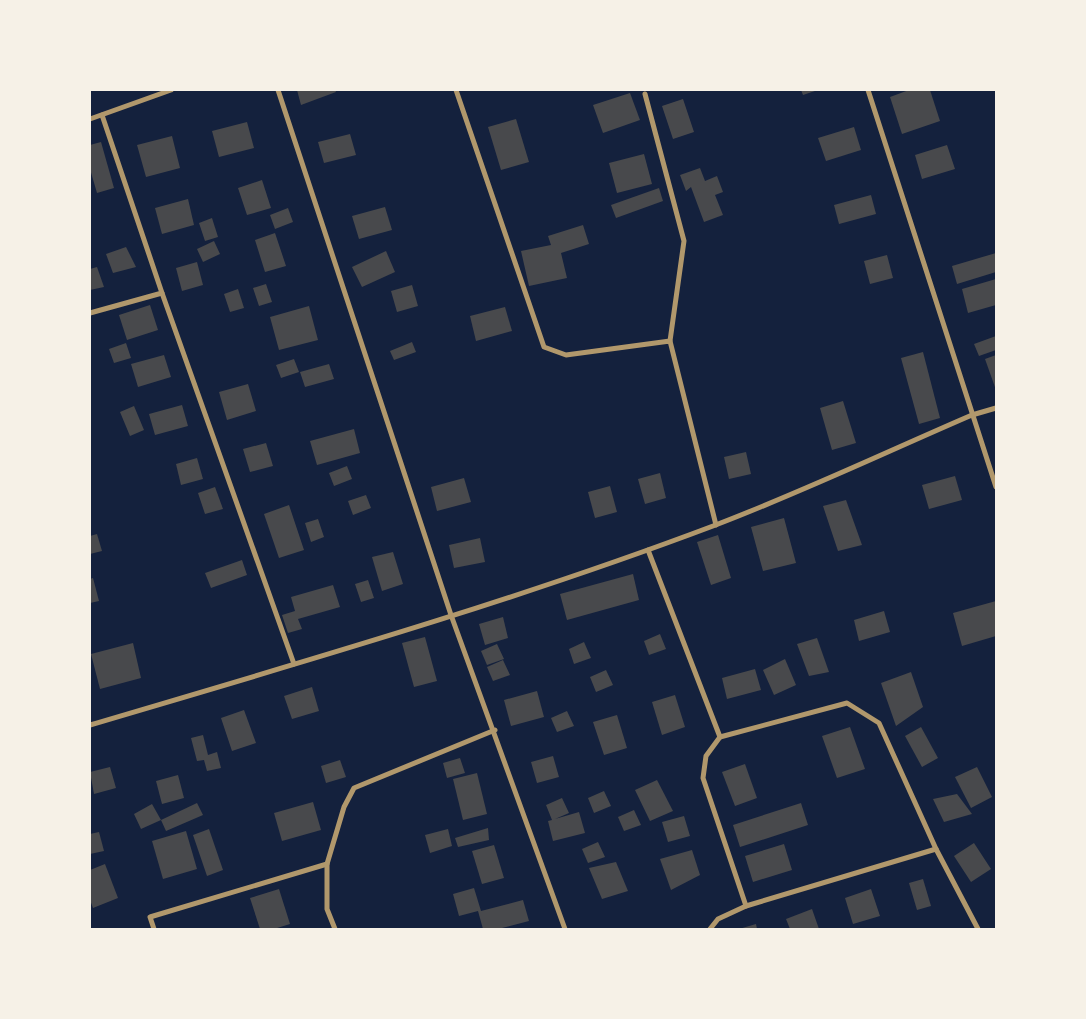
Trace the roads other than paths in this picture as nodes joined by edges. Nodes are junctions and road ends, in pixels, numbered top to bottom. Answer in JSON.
{"nodes":[{"id":1,"x":171,"y":90,"type":"edge"},
{"id":2,"x":278,"y":90,"type":"edge"},
{"id":3,"x":456,"y":90,"type":"edge"},
{"id":4,"x":868,"y":90,"type":"edge"},
{"id":5,"x":646,"y":94,"type":"dead end"},
{"id":6,"x":102,"y":115,"type":"junction"},
{"id":7,"x":90,"y":119,"type":"edge"},
{"id":8,"x":162,"y":293,"type":"junction"},
{"id":9,"x":90,"y":313,"type":"edge"},
{"id":10,"x":670,"y":340,"type":"junction"},
{"id":11,"x":996,"y":408,"type":"edge"},
{"id":12,"x":972,"y":415,"type":"junction"},
{"id":13,"x":996,"y":487,"type":"edge"},
{"id":14,"x":716,"y":525,"type":"junction"},
{"id":15,"x":648,"y":550,"type":"junction"},
{"id":16,"x":451,"y":615,"type":"junction"},
{"id":17,"x":294,"y":664,"type":"junction"},
{"id":18,"x":90,"y":725,"type":"edge"},
{"id":19,"x":495,"y":730,"type":"junction"},
{"id":20,"x":720,"y":737,"type":"junction"},
{"id":21,"x":936,"y":849,"type":"junction"},
{"id":22,"x":327,"y":864,"type":"junction"},
{"id":23,"x":746,"y":906,"type":"junction"},
{"id":24,"x":154,"y":929,"type":"edge"},
{"id":25,"x":335,"y":929,"type":"edge"},
{"id":26,"x":565,"y":929,"type":"edge"},
{"id":27,"x":710,"y":929,"type":"edge"},
{"id":28,"x":978,"y":929,"type":"edge"}],
"edges":[{"from":1,"to":6,"type":"street"},
{"from":2,"to":16,"type":"street"},
{"from":3,"to":10,"type":"street"},
{"from":4,"to":12,"type":"street"},
{"from":5,"to":10,"type":"street"},
{"from":6,"to":7,"type":"street"},
{"from":6,"to":8,"type":"street"},
{"from":8,"to":9,"type":"street"},
{"from":8,"to":17,"type":"street"},
{"from":10,"to":14,"type":"street"},
{"from":11,"to":12,"type":"street"},
{"from":12,"to":13,"type":"street"},
{"from":12,"to":14,"type":"street"},
{"from":14,"to":15,"type":"street"},
{"from":15,"to":16,"type":"street"},
{"from":15,"to":20,"type":"street"},
{"from":16,"to":17,"type":"street"},
{"from":16,"to":19,"type":"street"},
{"from":17,"to":18,"type":"street"},
{"from":19,"to":22,"type":"street"},
{"from":19,"to":26,"type":"street"},
{"from":20,"to":21,"type":"street"},
{"from":20,"to":23,"type":"street"},
{"from":21,"to":23,"type":"street"},
{"from":21,"to":28,"type":"street"},
{"from":22,"to":24,"type":"street"},
{"from":22,"to":25,"type":"street"},
{"from":23,"to":27,"type":"street"}]}
